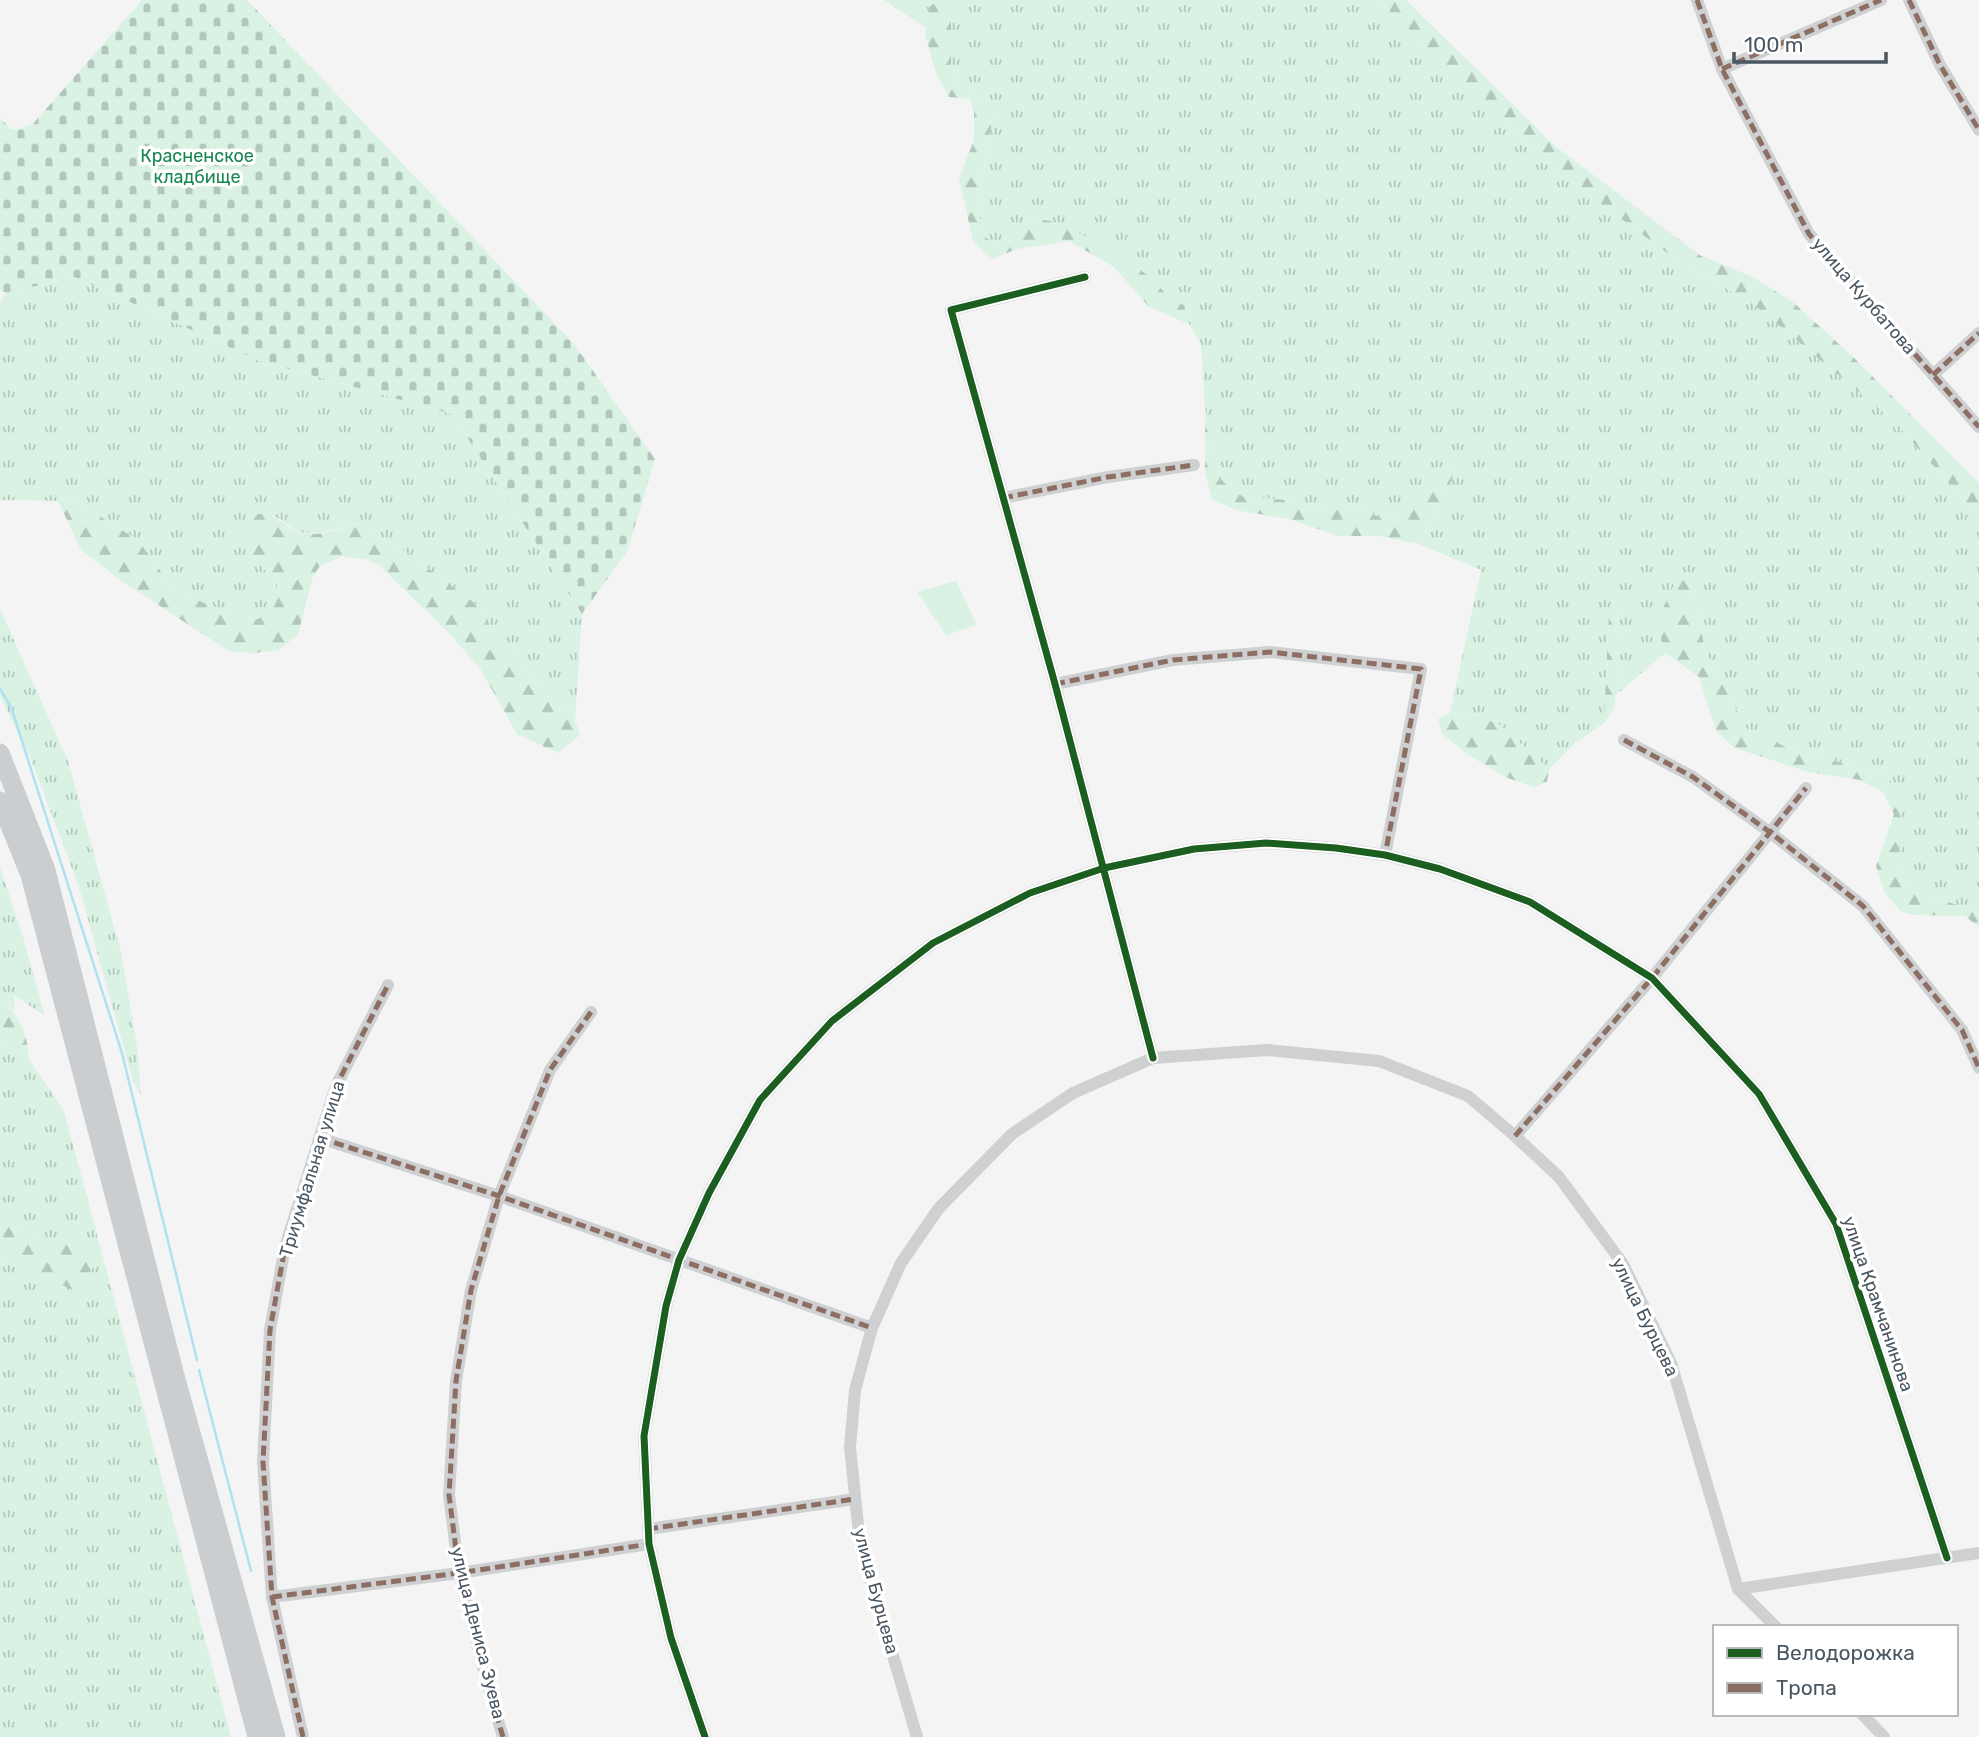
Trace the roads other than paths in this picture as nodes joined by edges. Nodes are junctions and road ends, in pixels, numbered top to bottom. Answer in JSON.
{"nodes":[{"id":1,"x":1697,"y":0,"type":"edge"},
{"id":2,"x":1881,"y":0,"type":"edge"},
{"id":3,"x":1909,"y":0,"type":"edge"},
{"id":4,"x":1722,"y":69,"type":"junction"},
{"id":5,"x":1979,"y":130,"type":"edge"},
{"id":6,"x":1085,"y":277,"type":"dead end"},
{"id":7,"x":1979,"y":333,"type":"edge"},
{"id":8,"x":1933,"y":375,"type":"junction"},
{"id":9,"x":1979,"y":428,"type":"edge"},
{"id":10,"x":1194,"y":464,"type":"dead end"},
{"id":11,"x":1003,"y":498,"type":"junction"},
{"id":12,"x":1055,"y":684,"type":"junction"},
{"id":13,"x":1624,"y":740,"type":"dead end"},
{"id":14,"x":0,"y":753,"type":"edge"},
{"id":15,"x":1805,"y":788,"type":"dead end"},
{"id":16,"x":0,"y":801,"type":"edge"},
{"id":17,"x":1771,"y":833,"type":"junction"},
{"id":18,"x":1385,"y":855,"type":"junction"},
{"id":19,"x":1104,"y":868,"type":"junction"},
{"id":20,"x":1652,"y":978,"type":"junction"},
{"id":21,"x":388,"y":985,"type":"dead end"},
{"id":22,"x":591,"y":1012,"type":"dead end"},
{"id":23,"x":1153,"y":1058,"type":"junction"},
{"id":24,"x":1979,"y":1068,"type":"edge"},
{"id":25,"x":1516,"y":1136,"type":"junction"},
{"id":26,"x":320,"y":1138,"type":"junction"},
{"id":27,"x":499,"y":1196,"type":"junction"},
{"id":28,"x":679,"y":1260,"type":"junction"},
{"id":29,"x":872,"y":1328,"type":"junction"},
{"id":30,"x":855,"y":1499,"type":"junction"},
{"id":31,"x":648,"y":1529,"type":"junction"},
{"id":32,"x":649,"y":1544,"type":"junction"},
{"id":33,"x":1979,"y":1553,"type":"edge"},
{"id":34,"x":1947,"y":1558,"type":"junction"},
{"id":35,"x":460,"y":1573,"type":"junction"},
{"id":36,"x":1738,"y":1588,"type":"junction"},
{"id":37,"x":272,"y":1597,"type":"junction"},
{"id":38,"x":1774,"y":1625,"type":"edge"},
{"id":39,"x":1864,"y":1716,"type":"edge"},
{"id":40,"x":257,"y":1737,"type":"edge"},
{"id":41,"x":276,"y":1737,"type":"edge"},
{"id":42,"x":303,"y":1737,"type":"edge"},
{"id":43,"x":503,"y":1737,"type":"edge"},
{"id":44,"x":705,"y":1737,"type":"edge"},
{"id":45,"x":917,"y":1737,"type":"edge"},
{"id":46,"x":1884,"y":1737,"type":"edge"}],
"edges":[{"from":1,"to":4,"type":"street","name":"улица Курбатова"},
{"from":2,"to":4,"type":"street"},
{"from":3,"to":5,"type":"street"},
{"from":4,"to":8,"type":"street","name":"улица Курбатова"},
{"from":6,"to":11,"type":"street"},
{"from":7,"to":8,"type":"street"},
{"from":8,"to":9,"type":"street","name":"улица Курбатова"},
{"from":10,"to":11,"type":"street"},
{"from":11,"to":12,"type":"street"},
{"from":12,"to":18,"type":"street"},
{"from":12,"to":19,"type":"street"},
{"from":13,"to":17,"type":"street"},
{"from":14,"to":41,"type":"main road"},
{"from":15,"to":17,"type":"street"},
{"from":16,"to":40,"type":"main road"},
{"from":17,"to":20,"type":"street"},
{"from":17,"to":24,"type":"street"},
{"from":18,"to":19,"type":"street","name":"улица Крамчанинова"},
{"from":18,"to":20,"type":"street","name":"улица Крамчанинова"},
{"from":19,"to":23,"type":"street"},
{"from":19,"to":28,"type":"street","name":"улица Крамчанинова"},
{"from":20,"to":25,"type":"street"},
{"from":20,"to":34,"type":"street","name":"улица Крамчанинова"},
{"from":21,"to":26,"type":"street","name":"Триумфальная улица"},
{"from":22,"to":27,"type":"street","name":"улица Дениса Зуева"},
{"from":23,"to":25,"type":"street","name":"улица Бурцева"},
{"from":23,"to":29,"type":"street","name":"улица Бурцева"},
{"from":25,"to":36,"type":"street","name":"улица Бурцева"},
{"from":26,"to":27,"type":"street"},
{"from":26,"to":37,"type":"street","name":"Триумфальная улица"},
{"from":27,"to":28,"type":"street"},
{"from":27,"to":35,"type":"street","name":"улица Дениса Зуева"},
{"from":28,"to":29,"type":"street"},
{"from":28,"to":31,"type":"street","name":"улица Крамчанинова"},
{"from":29,"to":30,"type":"street","name":"улица Бурцева"},
{"from":30,"to":31,"type":"street"},
{"from":30,"to":45,"type":"street","name":"улица Бурцева"},
{"from":31,"to":32,"type":"street","name":"улица Крамчанинова"},
{"from":32,"to":35,"type":"street"},
{"from":32,"to":44,"type":"street","name":"улица Крамчанинова"},
{"from":33,"to":34,"type":"street"},
{"from":34,"to":36,"type":"street"},
{"from":35,"to":37,"type":"street"},
{"from":35,"to":43,"type":"street","name":"улица Дениса Зуева"},
{"from":36,"to":38,"type":"street","name":"улица Бурцева"},
{"from":37,"to":42,"type":"street","name":"Триумфальная улица"},
{"from":39,"to":46,"type":"street"}]}
